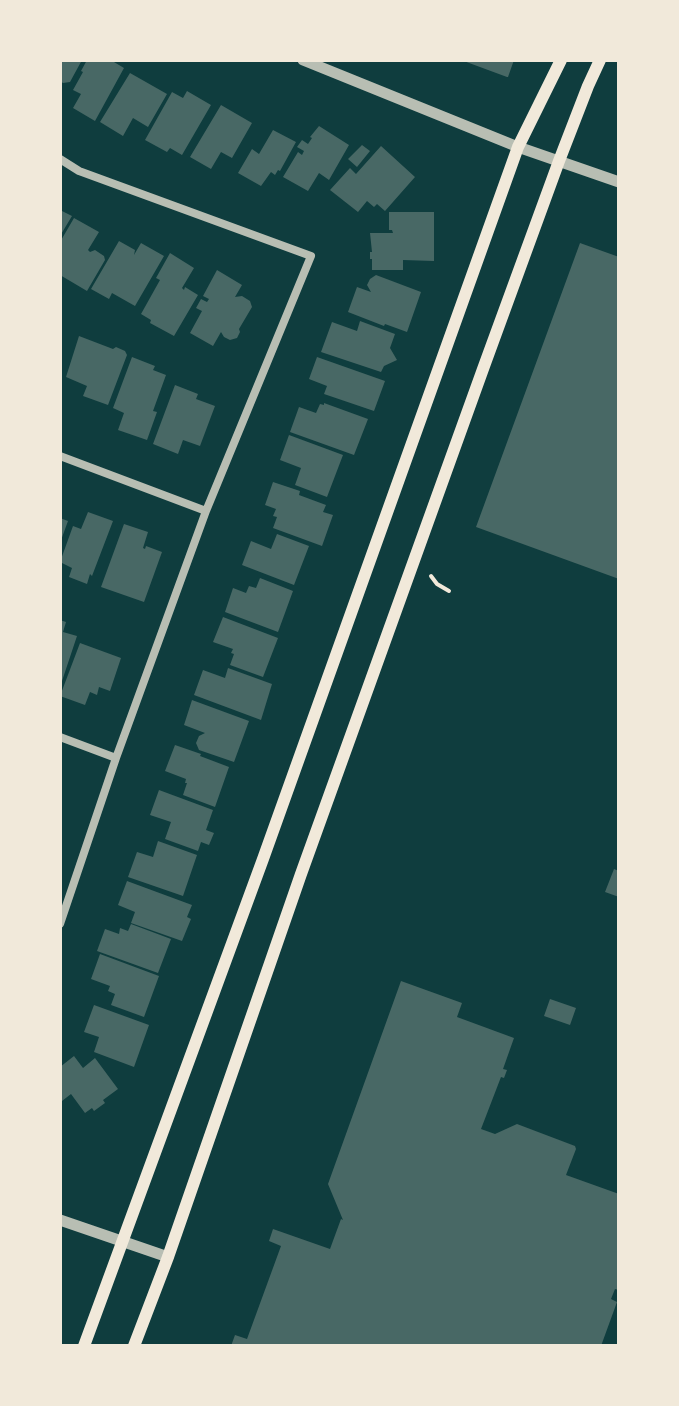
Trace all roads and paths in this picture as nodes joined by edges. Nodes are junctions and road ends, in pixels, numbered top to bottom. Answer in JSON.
{"nodes":[{"id":1,"x":303,"y":60,"type":"edge"},
{"id":2,"x":561,"y":60,"type":"edge"},
{"id":3,"x":600,"y":60,"type":"edge"},
{"id":4,"x":518,"y":147,"type":"junction"},
{"id":5,"x":60,"y":159,"type":"edge"},
{"id":6,"x":559,"y":161,"type":"junction"},
{"id":7,"x":619,"y":182,"type":"edge"},
{"id":8,"x":60,"y":456,"type":"edge"},
{"id":9,"x":206,"y":511,"type":"junction"},
{"id":10,"x":431,"y":576,"type":"dead end"},
{"id":11,"x":449,"y":591,"type":"dead end"},
{"id":12,"x":60,"y":737,"type":"edge"},
{"id":13,"x":116,"y":758,"type":"junction"},
{"id":14,"x":60,"y":924,"type":"edge"},
{"id":15,"x":60,"y":1220,"type":"edge"},
{"id":16,"x":124,"y":1242,"type":"junction"},
{"id":17,"x":168,"y":1257,"type":"junction"},
{"id":18,"x":84,"y":1346,"type":"edge"},
{"id":19,"x":134,"y":1346,"type":"edge"}],
"edges":[{"from":1,"to":4,"type":"street"},
{"from":2,"to":4,"type":"main road"},
{"from":3,"to":6,"type":"main road"},
{"from":4,"to":6,"type":"street"},
{"from":4,"to":16,"type":"main road"},
{"from":5,"to":9,"type":"street"},
{"from":6,"to":7,"type":"street"},
{"from":6,"to":17,"type":"main road"},
{"from":8,"to":9,"type":"street"},
{"from":9,"to":13,"type":"street"},
{"from":10,"to":11,"type":"path"},
{"from":12,"to":13,"type":"street"},
{"from":13,"to":14,"type":"street"},
{"from":15,"to":16,"type":"street"},
{"from":16,"to":17,"type":"street"},
{"from":16,"to":18,"type":"main road"},
{"from":17,"to":19,"type":"main road"}]}
